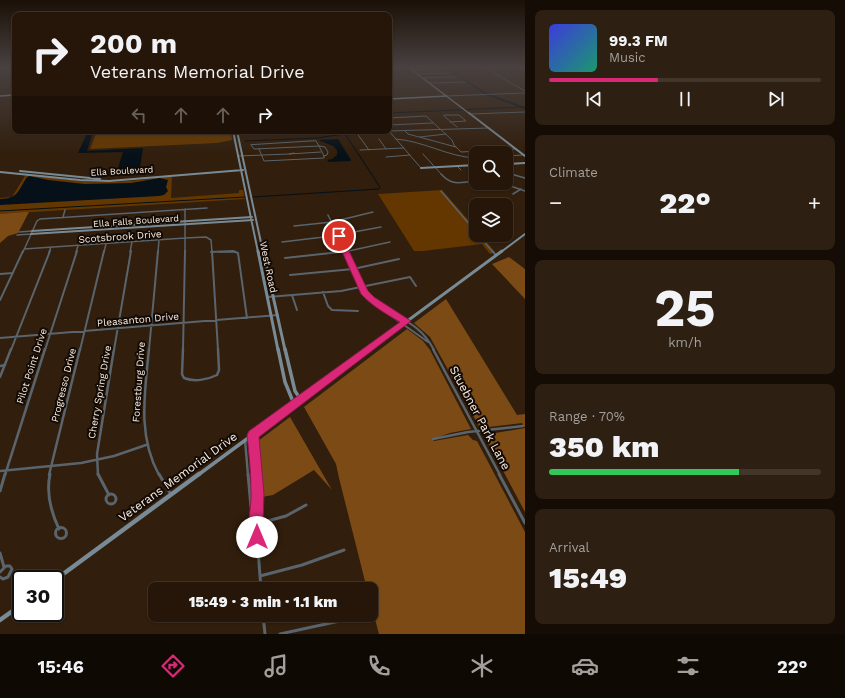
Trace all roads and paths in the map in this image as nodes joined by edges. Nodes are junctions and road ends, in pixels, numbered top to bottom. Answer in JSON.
{"nodes":[{"id":1,"x":447,"y":96,"type":"edge"},
{"id":2,"x":436,"y":97,"type":"edge"},
{"id":3,"x":392,"y":99,"type":"edge"},
{"id":4,"x":525,"y":112,"type":"edge"},
{"id":5,"x":469,"y":114,"type":"junction"},
{"id":6,"x":392,"y":118,"type":"edge"},
{"id":7,"x":450,"y":122,"type":"junction"},
{"id":8,"x":433,"y":123,"type":"junction"},
{"id":9,"x":392,"y":125,"type":"edge"},
{"id":10,"x":458,"y":128,"type":"junction"},
{"id":11,"x":488,"y":128,"type":"junction"},
{"id":12,"x":440,"y":129,"type":"junction"},
{"id":13,"x":405,"y":130,"type":"junction"},
{"id":14,"x":392,"y":131,"type":"edge"},
{"id":15,"x":357,"y":134,"type":"edge"},
{"id":16,"x":391,"y":134,"type":"edge"},
{"id":17,"x":446,"y":134,"type":"junction"},
{"id":18,"x":235,"y":136,"type":"joint"},
{"id":19,"x":238,"y":136,"type":"joint"},
{"id":20,"x":420,"y":137,"type":"junction"},
{"id":21,"x":379,"y":139,"type":"dead end"},
{"id":22,"x":396,"y":139,"type":"junction"},
{"id":23,"x":236,"y":145,"type":"junction"},
{"id":24,"x":240,"y":145,"type":"junction"},
{"id":25,"x":319,"y":146,"type":"junction"},
{"id":26,"x":456,"y":147,"type":"junction"},
{"id":27,"x":404,"y":148,"type":"junction"},
{"id":28,"x":259,"y":149,"type":"junction"},
{"id":29,"x":386,"y":149,"type":"junction"},
{"id":30,"x":515,"y":149,"type":"junction"},
{"id":31,"x":360,"y":150,"type":"dead end"},
{"id":32,"x":369,"y":150,"type":"junction"},
{"id":33,"x":322,"y":152,"type":"junction"},
{"id":34,"x":423,"y":154,"type":"dead end"},
{"id":35,"x":243,"y":155,"type":"junction"},
{"id":36,"x":261,"y":155,"type":"junction"},
{"id":37,"x":410,"y":155,"type":"junction"},
{"id":38,"x":238,"y":156,"type":"junction"},
{"id":39,"x":513,"y":156,"type":"edge"},
{"id":40,"x":524,"y":156,"type":"edge"},
{"id":41,"x":324,"y":157,"type":"junction"},
{"id":42,"x":386,"y":157,"type":"dead end"},
{"id":43,"x":469,"y":158,"type":"edge"},
{"id":44,"x":525,"y":163,"type":"edge"},
{"id":45,"x":513,"y":164,"type":"edge"},
{"id":46,"x":469,"y":165,"type":"edge"},
{"id":47,"x":457,"y":166,"type":"junction"},
{"id":48,"x":434,"y":167,"type":"junction"},
{"id":49,"x":421,"y":168,"type":"joint"},
{"id":50,"x":241,"y":169,"type":"junction"},
{"id":51,"x":246,"y":169,"type":"junction"},
{"id":52,"x":461,"y":170,"type":"dead end"},
{"id":53,"x":0,"y":171,"type":"edge"},
{"id":54,"x":513,"y":174,"type":"edge"},
{"id":55,"x":524,"y":177,"type":"edge"},
{"id":56,"x":469,"y":182,"type":"edge"},
{"id":57,"x":513,"y":186,"type":"edge"},
{"id":58,"x":521,"y":189,"type":"junction"},
{"id":59,"x":525,"y":190,"type":"edge"},
{"id":60,"x":441,"y":191,"type":"dead end"},
{"id":61,"x":513,"y":194,"type":"dead end"},
{"id":62,"x":207,"y":208,"type":"dead end"},
{"id":63,"x":185,"y":209,"type":"junction"},
{"id":64,"x":66,"y":210,"type":"dead end"},
{"id":65,"x":373,"y":212,"type":"dead end"},
{"id":66,"x":328,"y":216,"type":"dead end"},
{"id":67,"x":63,"y":217,"type":"junction"},
{"id":68,"x":256,"y":218,"type":"junction"},
{"id":69,"x":251,"y":219,"type":"junction"},
{"id":70,"x":332,"y":222,"type":"junction"},
{"id":71,"x":185,"y":223,"type":"junction"},
{"id":72,"x":469,"y":224,"type":"edge"},
{"id":73,"x":294,"y":226,"type":"dead end"},
{"id":74,"x":381,"y":227,"type":"dead end"},
{"id":75,"x":19,"y":232,"type":"dead end"},
{"id":76,"x":32,"y":233,"type":"junction"},
{"id":77,"x":525,"y":234,"type":"edge"},
{"id":78,"x":17,"y":235,"type":"dead end"},
{"id":79,"x":339,"y":236,"type":"junction"},
{"id":80,"x":185,"y":238,"type":"junction"},
{"id":81,"x":159,"y":240,"type":"junction"},
{"id":82,"x":132,"y":242,"type":"junction"},
{"id":83,"x":256,"y":242,"type":"junction"},
{"id":84,"x":262,"y":242,"type":"junction"},
{"id":85,"x":282,"y":242,"type":"dead end"},
{"id":86,"x":390,"y":242,"type":"dead end"},
{"id":87,"x":484,"y":242,"type":"edge"},
{"id":88,"x":106,"y":244,"type":"junction"},
{"id":89,"x":78,"y":246,"type":"junction"},
{"id":90,"x":52,"y":247,"type":"junction"},
{"id":91,"x":24,"y":249,"type":"junction"},
{"id":92,"x":212,"y":252,"type":"junction"},
{"id":93,"x":346,"y":252,"type":"junction"},
{"id":94,"x":496,"y":255,"type":"junction"},
{"id":95,"x":285,"y":258,"type":"dead end"},
{"id":96,"x":399,"y":259,"type":"dead end"},
{"id":97,"x":267,"y":263,"type":"junction"},
{"id":98,"x":261,"y":264,"type":"junction"},
{"id":99,"x":353,"y":269,"type":"junction"},
{"id":100,"x":13,"y":273,"type":"junction"},
{"id":101,"x":0,"y":274,"type":"edge"},
{"id":102,"x":290,"y":275,"type":"dead end"},
{"id":103,"x":416,"y":286,"type":"dead end"},
{"id":104,"x":362,"y":288,"type":"junction"},
{"id":105,"x":323,"y":292,"type":"junction"},
{"id":106,"x":0,"y":293,"type":"edge"},
{"id":107,"x":3,"y":293,"type":"junction"},
{"id":108,"x":292,"y":295,"type":"junction"},
{"id":109,"x":274,"y":296,"type":"junction"},
{"id":110,"x":268,"y":297,"type":"junction"},
{"id":111,"x":0,"y":300,"type":"edge"},
{"id":112,"x":297,"y":310,"type":"dead end"},
{"id":113,"x":358,"y":311,"type":"dead end"},
{"id":114,"x":278,"y":315,"type":"junction"},
{"id":115,"x":272,"y":316,"type":"junction"},
{"id":116,"x":247,"y":318,"type":"junction"},
{"id":117,"x":216,"y":320,"type":"junction"},
{"id":118,"x":405,"y":322,"type":"junction"},
{"id":119,"x":183,"y":323,"type":"junction"},
{"id":120,"x":151,"y":326,"type":"junction"},
{"id":121,"x":118,"y":329,"type":"junction"},
{"id":122,"x":84,"y":332,"type":"junction"},
{"id":123,"x":50,"y":334,"type":"junction"},
{"id":124,"x":16,"y":337,"type":"junction"},
{"id":125,"x":0,"y":338,"type":"edge"},
{"id":126,"x":429,"y":343,"type":"junction"},
{"id":127,"x":278,"y":346,"type":"junction"},
{"id":128,"x":284,"y":346,"type":"junction"},
{"id":129,"x":5,"y":365,"type":"junction"},
{"id":130,"x":0,"y":366,"type":"edge"},
{"id":131,"x":284,"y":374,"type":"junction"},
{"id":132,"x":0,"y":377,"type":"edge"},
{"id":133,"x":292,"y":379,"type":"junction"},
{"id":134,"x":301,"y":400,"type":"junction"},
{"id":135,"x":294,"y":404,"type":"junction"},
{"id":136,"x":523,"y":426,"type":"dead end"},
{"id":137,"x":477,"y":431,"type":"junction"},
{"id":138,"x":253,"y":435,"type":"junction"},
{"id":139,"x":433,"y":439,"type":"dead end"},
{"id":140,"x":246,"y":440,"type":"junction"},
{"id":141,"x":146,"y":445,"type":"junction"},
{"id":142,"x":97,"y":460,"type":"junction"},
{"id":143,"x":52,"y":466,"type":"junction"},
{"id":144,"x":6,"y":470,"type":"junction"},
{"id":145,"x":0,"y":471,"type":"edge"},
{"id":146,"x":258,"y":486,"type":"junction"},
{"id":147,"x":250,"y":487,"type":"junction"},
{"id":148,"x":0,"y":491,"type":"edge"},
{"id":149,"x":171,"y":494,"type":"junction"},
{"id":150,"x":109,"y":495,"type":"dead end"},
{"id":151,"x":306,"y":505,"type":"dead end"},
{"id":152,"x":525,"y":523,"type":"edge"},
{"id":153,"x":256,"y":524,"type":"junction"},
{"id":154,"x":59,"y":529,"type":"dead end"},
{"id":155,"x":344,"y":550,"type":"dead end"},
{"id":156,"x":0,"y":553,"type":"edge"},
{"id":157,"x":4,"y":568,"type":"junction"},
{"id":158,"x":0,"y":572,"type":"edge"},
{"id":159,"x":64,"y":573,"type":"edge"},
{"id":160,"x":260,"y":576,"type":"junction"},
{"id":161,"x":0,"y":577,"type":"edge"},
{"id":162,"x":260,"y":582,"type":"edge"},
{"id":163,"x":12,"y":611,"type":"edge"},
{"id":164,"x":0,"y":620,"type":"edge"},
{"id":165,"x":264,"y":622,"type":"edge"},
{"id":166,"x":335,"y":622,"type":"edge"},
{"id":167,"x":265,"y":634,"type":"edge"},
{"id":168,"x":280,"y":634,"type":"edge"}],
"edges":[{"from":1,"to":5,"type":"main road"},
{"from":2,"to":3,"type":"main road"},
{"from":4,"to":5,"type":"street"},
{"from":5,"to":11,"type":"main road"},
{"from":6,"to":8,"type":"street"},
{"from":7,"to":7,"type":"street"},
{"from":7,"to":10,"type":"street"},
{"from":8,"to":9,"type":"street"},
{"from":8,"to":12,"type":"street"},
{"from":10,"to":11,"type":"street"},
{"from":10,"to":12,"type":"street"},
{"from":11,"to":30,"type":"main road"},
{"from":12,"to":13,"type":"street"},
{"from":12,"to":17,"type":"street"},
{"from":13,"to":14,"type":"street"},
{"from":13,"to":20,"type":"street"},
{"from":15,"to":32,"type":"street"},
{"from":16,"to":22,"type":"street"},
{"from":17,"to":20,"type":"street"},
{"from":17,"to":26,"type":"street"},
{"from":18,"to":19,"type":"main road"},
{"from":18,"to":23,"type":"main road","name":"West Road"},
{"from":19,"to":24,"type":"main road","name":"West Road"},
{"from":20,"to":26,"type":"street"},
{"from":21,"to":29,"type":"street"},
{"from":22,"to":27,"type":"street"},
{"from":22,"to":43,"type":"street"},
{"from":23,"to":24,"type":"main road"},
{"from":23,"to":38,"type":"main road","name":"West Road"},
{"from":24,"to":35,"type":"main road","name":"West Road"},
{"from":25,"to":28,"type":"street"},
{"from":25,"to":28,"type":"street"},
{"from":25,"to":33,"type":"street"},
{"from":25,"to":41,"type":"street"},
{"from":26,"to":30,"type":"street"},
{"from":27,"to":29,"type":"street"},
{"from":27,"to":37,"type":"street"},
{"from":28,"to":36,"type":"street"},
{"from":29,"to":32,"type":"street"},
{"from":30,"to":40,"type":"main road"},
{"from":31,"to":32,"type":"street"},
{"from":33,"to":36,"type":"street"},
{"from":33,"to":41,"type":"street"},
{"from":34,"to":48,"type":"street"},
{"from":35,"to":36,"type":"street"},
{"from":35,"to":38,"type":"street"},
{"from":35,"to":51,"type":"main road","name":"West Road"},
{"from":36,"to":41,"type":"street"},
{"from":37,"to":42,"type":"street"},
{"from":37,"to":49,"type":"street"},
{"from":38,"to":50,"type":"main road","name":"West Road"},
{"from":39,"to":40,"type":"street"},
{"from":44,"to":45,"type":"main road"},
{"from":46,"to":47,"type":"main road"},
{"from":47,"to":48,"type":"main road"},
{"from":47,"to":52,"type":"street"},
{"from":48,"to":49,"type":"main road"},
{"from":48,"to":56,"type":"street"},
{"from":50,"to":51,"type":"main road","name":"Ella Boulevard"},
{"from":50,"to":53,"type":"main road","name":"Ella Boulevard"},
{"from":50,"to":69,"type":"main road","name":"West Road"},
{"from":51,"to":68,"type":"main road","name":"West Road"},
{"from":54,"to":55,"type":"street"},
{"from":57,"to":58,"type":"street"},
{"from":58,"to":59,"type":"street"},
{"from":58,"to":61,"type":"street"},
{"from":60,"to":72,"type":"street"},
{"from":62,"to":63,"type":"street"},
{"from":63,"to":67,"type":"street"},
{"from":63,"to":71,"type":"street"},
{"from":64,"to":67,"type":"street"},
{"from":65,"to":70,"type":"street"},
{"from":66,"to":70,"type":"street"},
{"from":67,"to":76,"type":"street"},
{"from":68,"to":69,"type":"main road","name":"Ella Falls Boulevard"},
{"from":68,"to":84,"type":"main road","name":"West Road"},
{"from":69,"to":71,"type":"main road","name":"Ella Falls Boulevard"},
{"from":69,"to":83,"type":"main road","name":"West Road"},
{"from":70,"to":73,"type":"street"},
{"from":70,"to":79,"type":"street"},
{"from":71,"to":76,"type":"main road","name":"Ella Falls Boulevard"},
{"from":71,"to":80,"type":"street"},
{"from":74,"to":79,"type":"street"},
{"from":75,"to":76,"type":"street","name":"Ella Falls Boulevard"},
{"from":76,"to":78,"type":"street","name":"Ella Falls Boulevard"},
{"from":76,"to":91,"type":"street"},
{"from":77,"to":94,"type":"main road","name":"Veterans Memorial Drive"},
{"from":79,"to":85,"type":"street"},
{"from":79,"to":93,"type":"street"},
{"from":80,"to":81,"type":"street","name":"Scotsbrook Drive"},
{"from":80,"to":92,"type":"street","name":"Scotsbrook Drive"},
{"from":80,"to":119,"type":"street"},
{"from":81,"to":82,"type":"street","name":"Scotsbrook Drive"},
{"from":81,"to":120,"type":"street","name":"Forestburg Drive"},
{"from":82,"to":88,"type":"street","name":"Scotsbrook Drive"},
{"from":82,"to":121,"type":"street","name":"Cherry Spring Drive"},
{"from":83,"to":84,"type":"main road"},
{"from":83,"to":98,"type":"main road","name":"West Road"},
{"from":84,"to":97,"type":"main road","name":"West Road"},
{"from":86,"to":93,"type":"street"},
{"from":87,"to":94,"type":"street"},
{"from":88,"to":89,"type":"street","name":"Scotsbrook Drive"},
{"from":88,"to":122,"type":"street","name":"Progresso Drive"},
{"from":89,"to":90,"type":"street","name":"Scotsbrook Drive"},
{"from":89,"to":123,"type":"street","name":"Pilot Point Drive"},
{"from":90,"to":91,"type":"street","name":"Scotsbrook Drive"},
{"from":90,"to":124,"type":"street"},
{"from":91,"to":100,"type":"street"},
{"from":92,"to":116,"type":"street"},
{"from":92,"to":117,"type":"street"},
{"from":93,"to":95,"type":"street"},
{"from":93,"to":99,"type":"street"},
{"from":94,"to":118,"type":"main road","name":"Veterans Memorial Drive"},
{"from":96,"to":99,"type":"street"},
{"from":97,"to":98,"type":"main road"},
{"from":97,"to":109,"type":"main road","name":"West Road"},
{"from":98,"to":110,"type":"main road","name":"West Road"},
{"from":99,"to":102,"type":"street"},
{"from":99,"to":104,"type":"street"},
{"from":100,"to":101,"type":"street"},
{"from":100,"to":107,"type":"street"},
{"from":103,"to":104,"type":"street"},
{"from":104,"to":105,"type":"street"},
{"from":104,"to":118,"type":"street"},
{"from":105,"to":108,"type":"street"},
{"from":105,"to":113,"type":"street"},
{"from":106,"to":107,"type":"street"},
{"from":107,"to":111,"type":"street"},
{"from":108,"to":109,"type":"street"},
{"from":108,"to":112,"type":"street"},
{"from":109,"to":110,"type":"street"},
{"from":109,"to":114,"type":"main road","name":"West Road"},
{"from":110,"to":115,"type":"main road","name":"West Road"},
{"from":114,"to":115,"type":"street","name":"Pleasanton Drive"},
{"from":114,"to":128,"type":"main road","name":"West Road"},
{"from":115,"to":116,"type":"street","name":"Pleasanton Drive"},
{"from":115,"to":127,"type":"main road","name":"West Road"},
{"from":116,"to":117,"type":"street","name":"Pleasanton Drive"},
{"from":117,"to":119,"type":"street","name":"Pleasanton Drive"},
{"from":117,"to":119,"type":"street"},
{"from":118,"to":126,"type":"street","name":"Stuebner Park Lane"},
{"from":118,"to":126,"type":"street","name":"Stuebner Park Lane"},
{"from":118,"to":134,"type":"main road","name":"Veterans Memorial Drive"},
{"from":119,"to":120,"type":"street","name":"Pleasanton Drive"},
{"from":120,"to":121,"type":"street","name":"Pleasanton Drive"},
{"from":120,"to":141,"type":"street","name":"Forestburg Drive"},
{"from":121,"to":122,"type":"street","name":"Pleasanton Drive"},
{"from":121,"to":142,"type":"street","name":"Cherry Spring Drive"},
{"from":122,"to":123,"type":"street","name":"Pleasanton Drive"},
{"from":122,"to":143,"type":"street","name":"Progresso Drive"},
{"from":123,"to":124,"type":"street","name":"Pleasanton Drive"},
{"from":123,"to":144,"type":"street","name":"Pilot Point Drive"},
{"from":124,"to":125,"type":"street","name":"Pleasanton Drive"},
{"from":124,"to":129,"type":"street"},
{"from":126,"to":137,"type":"street","name":"Stuebner Park Lane"},
{"from":127,"to":128,"type":"main road"},
{"from":127,"to":131,"type":"main road","name":"West Road"},
{"from":128,"to":133,"type":"main road","name":"West Road"},
{"from":129,"to":130,"type":"street"},
{"from":129,"to":132,"type":"street"},
{"from":131,"to":133,"type":"main road"},
{"from":131,"to":135,"type":"main road","name":"West Road"},
{"from":133,"to":134,"type":"main road","name":"West Road"},
{"from":134,"to":135,"type":"main road","name":"Veterans Memorial Drive"},
{"from":135,"to":138,"type":"main road","name":"Veterans Memorial Drive"},
{"from":136,"to":137,"type":"street"},
{"from":137,"to":139,"type":"street"},
{"from":137,"to":152,"type":"street","name":"Stuebner Park Lane"},
{"from":138,"to":140,"type":"main road","name":"Veterans Memorial Drive"},
{"from":138,"to":146,"type":"street"},
{"from":140,"to":147,"type":"street"},
{"from":140,"to":149,"type":"main road","name":"Veterans Memorial Drive"},
{"from":141,"to":142,"type":"street"},
{"from":141,"to":149,"type":"street","name":"Forestburg Drive"},
{"from":142,"to":143,"type":"street"},
{"from":142,"to":150,"type":"street","name":"Cherry Spring Drive"},
{"from":143,"to":144,"type":"street"},
{"from":143,"to":154,"type":"street","name":"Progresso Drive"},
{"from":144,"to":145,"type":"street"},
{"from":144,"to":148,"type":"street","name":"Pilot Point Drive"},
{"from":146,"to":147,"type":"street"},
{"from":146,"to":153,"type":"street"},
{"from":147,"to":153,"type":"street"},
{"from":149,"to":159,"type":"main road","name":"Veterans Memorial Drive"},
{"from":151,"to":153,"type":"street"},
{"from":153,"to":160,"type":"street"},
{"from":155,"to":160,"type":"street"},
{"from":156,"to":157,"type":"street"},
{"from":157,"to":158,"type":"street"},
{"from":157,"to":161,"type":"street"},
{"from":160,"to":162,"type":"street"},
{"from":163,"to":164,"type":"main road"},
{"from":165,"to":167,"type":"street"},
{"from":166,"to":168,"type":"street"}]}
